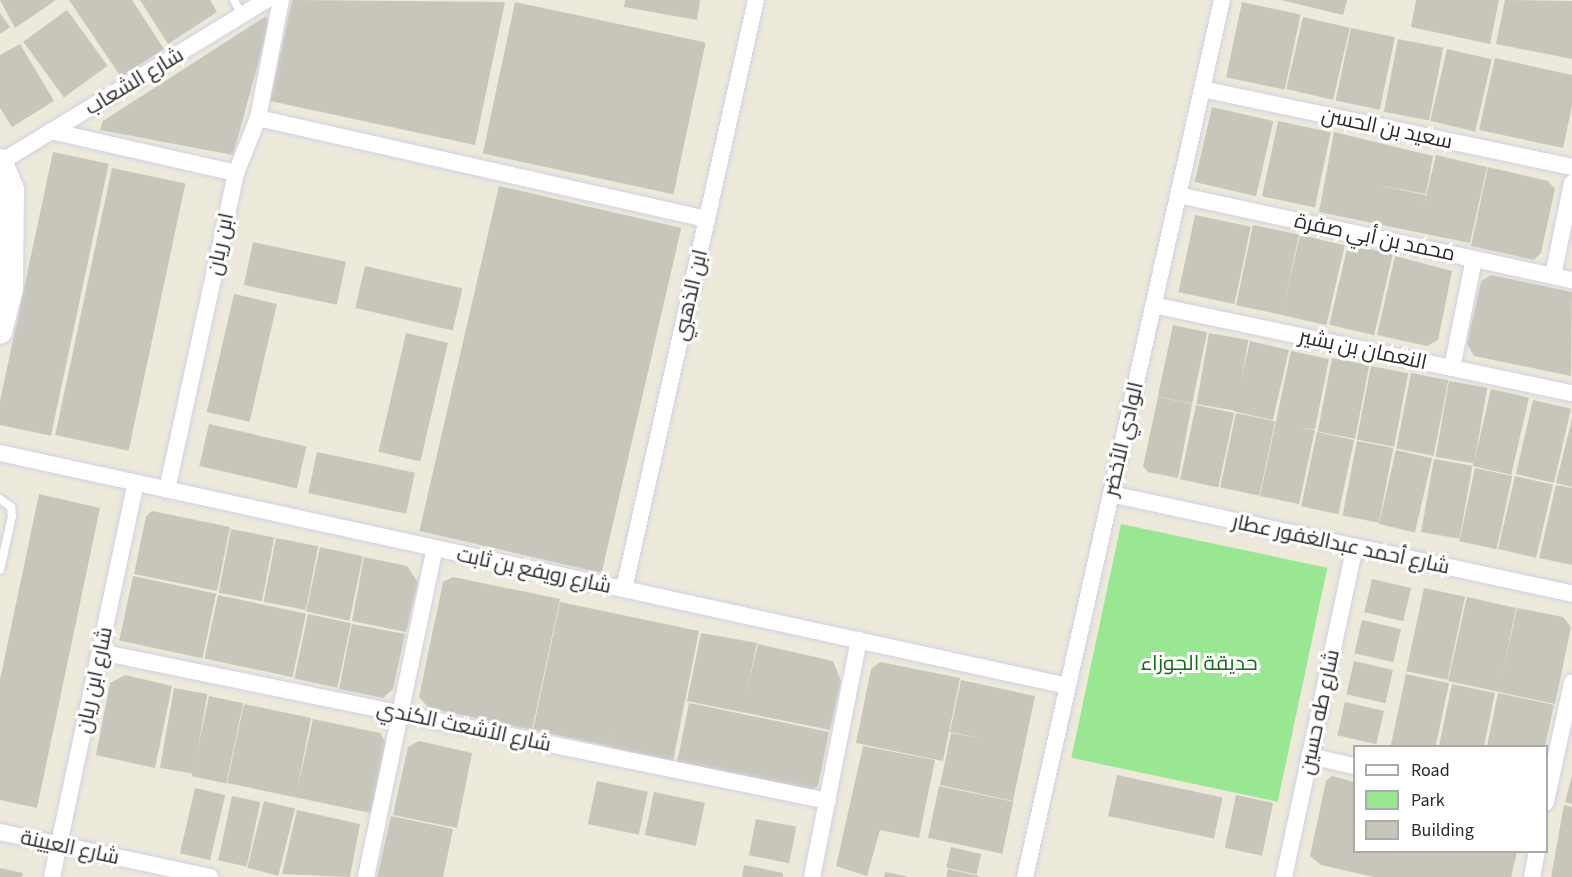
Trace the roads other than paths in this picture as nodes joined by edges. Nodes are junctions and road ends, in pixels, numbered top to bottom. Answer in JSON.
{"nodes":[{"id":1,"x":266,"y":0,"type":"edge"},
{"id":2,"x":281,"y":0,"type":"edge"},
{"id":3,"x":756,"y":0,"type":"edge"},
{"id":4,"x":1222,"y":0,"type":"edge"},
{"id":5,"x":238,"y":7,"type":"edge"},
{"id":6,"x":1202,"y":89,"type":"junction"},
{"id":7,"x":258,"y":118,"type":"junction"},
{"id":8,"x":51,"y":131,"type":"junction"},
{"id":9,"x":0,"y":161,"type":"edge"},
{"id":10,"x":1572,"y":167,"type":"edge"},
{"id":11,"x":236,"y":172,"type":"junction"},
{"id":12,"x":1572,"y":183,"type":"edge"},
{"id":13,"x":1178,"y":195,"type":"junction"},
{"id":14,"x":707,"y":219,"type":"junction"},
{"id":15,"x":1474,"y":259,"type":"junction"},
{"id":16,"x":1553,"y":276,"type":"junction"},
{"id":17,"x":1572,"y":280,"type":"edge"},
{"id":18,"x":1153,"y":305,"type":"junction"},
{"id":19,"x":0,"y":332,"type":"edge"},
{"id":20,"x":1452,"y":368,"type":"junction"},
{"id":21,"x":1572,"y":393,"type":"edge"},
{"id":22,"x":0,"y":453,"type":"edge"},
{"id":23,"x":136,"y":483,"type":"junction"},
{"id":24,"x":166,"y":490,"type":"junction"},
{"id":25,"x":1111,"y":494,"type":"junction"},
{"id":26,"x":0,"y":499,"type":"edge"},
{"id":27,"x":1354,"y":547,"type":"junction"},
{"id":28,"x":435,"y":548,"type":"junction"},
{"id":29,"x":0,"y":570,"type":"edge"},
{"id":30,"x":624,"y":589,"type":"junction"},
{"id":31,"x":1572,"y":594,"type":"edge"},
{"id":32,"x":859,"y":640,"type":"junction"},
{"id":33,"x":100,"y":652,"type":"junction"},
{"id":34,"x":1572,"y":683,"type":"edge"},
{"id":35,"x":1068,"y":686,"type":"junction"},
{"id":36,"x":402,"y":713,"type":"junction"},
{"id":37,"x":1309,"y":756,"type":"junction"},
{"id":38,"x":1353,"y":766,"type":"edge"},
{"id":39,"x":1548,"y":793,"type":"edge"},
{"id":40,"x":828,"y":801,"type":"junction"},
{"id":41,"x":0,"y":832,"type":"edge"},
{"id":42,"x":58,"y":844,"type":"junction"},
{"id":43,"x":1537,"y":853,"type":"edge"},
{"id":44,"x":1287,"y":876,"type":"edge"},
{"id":45,"x":52,"y":877,"type":"edge"},
{"id":46,"x":210,"y":877,"type":"edge"},
{"id":47,"x":366,"y":877,"type":"edge"},
{"id":48,"x":812,"y":877,"type":"edge"},
{"id":49,"x":1025,"y":877,"type":"edge"},
{"id":50,"x":1532,"y":877,"type":"edge"}],
"edges":[{"from":1,"to":5,"type":"street","name":"شارع الشعاب"},
{"from":2,"to":7,"type":"street","name":"ابن ريان"},
{"from":3,"to":14,"type":"street","name":"ابن الذهبي"},
{"from":4,"to":6,"type":"street","name":"الوادي الأخضر"},
{"from":5,"to":8,"type":"street","name":"شارع الشعاب"},
{"from":6,"to":10,"type":"street","name":"سعيد بن الحسن"},
{"from":6,"to":13,"type":"street","name":"الوادي الأخضر"},
{"from":7,"to":11,"type":"street","name":"ابن ريان"},
{"from":7,"to":14,"type":"street"},
{"from":8,"to":9,"type":"street","name":"شارع الشعاب"},
{"from":8,"to":11,"type":"street"},
{"from":9,"to":19,"type":"street"},
{"from":11,"to":24,"type":"street","name":"ابن ريان"},
{"from":12,"to":16,"type":"street"},
{"from":13,"to":15,"type":"street","name":"محمد بن أبي صفرة"},
{"from":13,"to":18,"type":"street","name":"الوادي الأخضر"},
{"from":14,"to":30,"type":"street","name":"ابن الذهبي"},
{"from":15,"to":16,"type":"street","name":"محمد بن أبي صفرة"},
{"from":15,"to":20,"type":"street"},
{"from":16,"to":17,"type":"street","name":"محمد بن أبي صفرة"},
{"from":18,"to":20,"type":"street","name":"النعمان بن بشير"},
{"from":18,"to":25,"type":"street","name":"الوادي الأخضر"},
{"from":20,"to":21,"type":"street","name":"النعمان بن بشير"},
{"from":22,"to":23,"type":"street","name":"شارع رويفع بن ثابت"},
{"from":23,"to":24,"type":"street","name":"شارع رويفع بن ثابت"},
{"from":23,"to":33,"type":"street","name":"شارع ابن ريان"},
{"from":24,"to":28,"type":"street","name":"شارع رويفع بن ثابت"},
{"from":25,"to":27,"type":"street","name":"شارع أحمد عبدالغفور عطار"},
{"from":25,"to":35,"type":"street","name":"الوادي الأخضر"},
{"from":26,"to":29,"type":"lane"},
{"from":27,"to":31,"type":"street","name":"شارع أحمد عبدالغفور عطار"},
{"from":27,"to":37,"type":"street","name":"شارع طه حسين"},
{"from":28,"to":30,"type":"street","name":"شارع رويفع بن ثابت"},
{"from":28,"to":36,"type":"street"},
{"from":30,"to":32,"type":"street","name":"شارع رويفع بن ثابت"},
{"from":32,"to":35,"type":"street","name":"شارع رويفع بن ثابت"},
{"from":32,"to":40,"type":"street"},
{"from":33,"to":36,"type":"street","name":"شارع الأشعث الكندي"},
{"from":33,"to":42,"type":"street","name":"شارع ابن ريان"},
{"from":34,"to":39,"type":"street"},
{"from":35,"to":49,"type":"street","name":"الوادي الأخضر"},
{"from":36,"to":40,"type":"street","name":"شارع الأشعث الكندي"},
{"from":36,"to":47,"type":"street"},
{"from":37,"to":38,"type":"street"},
{"from":37,"to":44,"type":"street","name":"شارع طه حسين"},
{"from":40,"to":48,"type":"street"},
{"from":41,"to":42,"type":"street","name":"شارع العيينة"},
{"from":42,"to":45,"type":"street","name":"شارع ابن ريان"},
{"from":42,"to":46,"type":"street","name":"شارع العيينة"},
{"from":43,"to":50,"type":"street"}]}
